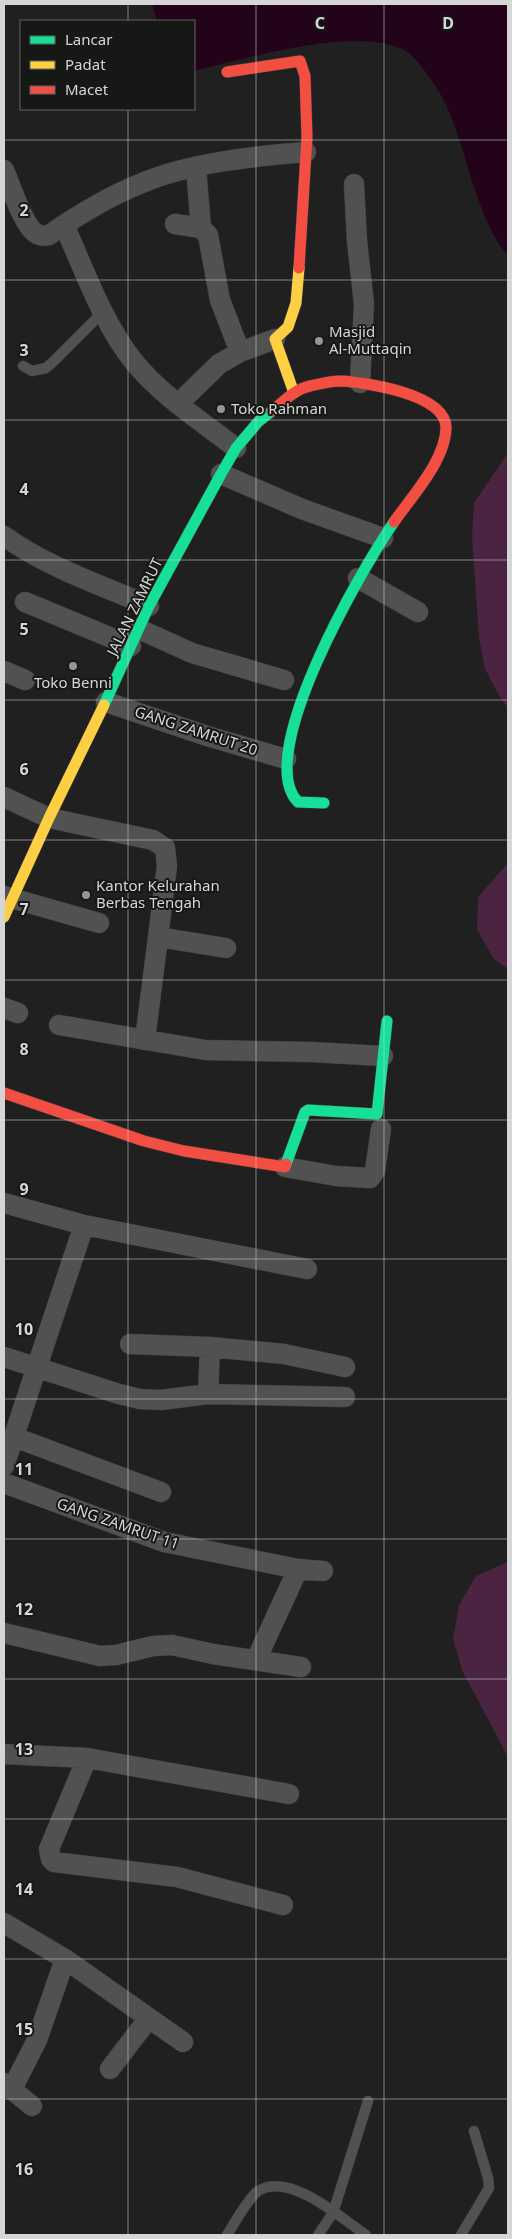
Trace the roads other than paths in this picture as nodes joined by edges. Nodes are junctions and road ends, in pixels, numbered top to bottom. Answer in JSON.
{"nodes":[{"id":1,"x":227,"y":72,"type":"dead end"},
{"id":2,"x":306,"y":152,"type":"junction"},
{"id":3,"x":196,"y":168,"type":"junction"},
{"id":4,"x":4,"y":170,"type":"edge"},
{"id":5,"x":354,"y":184,"type":"dead end"},
{"id":6,"x":175,"y":224,"type":"dead end"},
{"id":7,"x":64,"y":225,"type":"junction"},
{"id":8,"x":201,"y":228,"type":"junction"},
{"id":9,"x":103,"y":312,"type":"junction"},
{"id":10,"x":275,"y":339,"type":"junction"},
{"id":11,"x":240,"y":352,"type":"junction"},
{"id":12,"x":23,"y":366,"type":"dead end"},
{"id":13,"x":360,"y":383,"type":"junction"},
{"id":14,"x":294,"y":393,"type":"junction"},
{"id":15,"x":178,"y":404,"type":"junction"},
{"id":16,"x":236,"y":448,"type":"junction"},
{"id":17,"x":221,"y":474,"type":"junction"},
{"id":18,"x":4,"y":536,"type":"edge"},
{"id":19,"x":383,"y":538,"type":"junction"},
{"id":20,"x":358,"y":578,"type":"junction"},
{"id":21,"x":25,"y":602,"type":"dead end"},
{"id":22,"x":149,"y":606,"type":"junction"},
{"id":23,"x":418,"y":612,"type":"dead end"},
{"id":24,"x":135,"y":638,"type":"junction"},
{"id":25,"x":4,"y":671,"type":"edge"},
{"id":26,"x":25,"y":680,"type":"dead end"},
{"id":27,"x":284,"y":680,"type":"dead end"},
{"id":28,"x":106,"y":702,"type":"junction"},
{"id":29,"x":286,"y":759,"type":"junction"},
{"id":30,"x":4,"y":797,"type":"edge"},
{"id":31,"x":324,"y":803,"type":"dead end"},
{"id":32,"x":49,"y":818,"type":"junction"},
{"id":33,"x":7,"y":904,"type":"edge"},
{"id":34,"x":99,"y":923,"type":"dead end"},
{"id":35,"x":158,"y":937,"type":"junction"},
{"id":36,"x":226,"y":948,"type":"dead end"},
{"id":37,"x":386,"y":1021,"type":"dead end"},
{"id":38,"x":59,"y":1025,"type":"dead end"},
{"id":39,"x":145,"y":1040,"type":"junction"},
{"id":40,"x":383,"y":1056,"type":"junction"},
{"id":41,"x":4,"y":1093,"type":"edge"},
{"id":42,"x":380,"y":1129,"type":"dead end"},
{"id":43,"x":286,"y":1167,"type":"junction"},
{"id":44,"x":4,"y":1203,"type":"edge"},
{"id":45,"x":84,"y":1225,"type":"junction"},
{"id":46,"x":307,"y":1269,"type":"dead end"},
{"id":47,"x":130,"y":1344,"type":"dead end"},
{"id":48,"x":210,"y":1347,"type":"junction"},
{"id":49,"x":4,"y":1357,"type":"edge"},
{"id":50,"x":345,"y":1367,"type":"dead end"},
{"id":51,"x":37,"y":1368,"type":"junction"},
{"id":52,"x":208,"y":1394,"type":"junction"},
{"id":53,"x":345,"y":1397,"type":"dead end"},
{"id":54,"x":14,"y":1438,"type":"junction"},
{"id":55,"x":4,"y":1466,"type":"edge"},
{"id":56,"x":4,"y":1483,"type":"edge"},
{"id":57,"x":161,"y":1492,"type":"dead end"},
{"id":58,"x":298,"y":1569,"type":"junction"},
{"id":59,"x":323,"y":1571,"type":"dead end"},
{"id":60,"x":4,"y":1633,"type":"edge"},
{"id":61,"x":256,"y":1660,"type":"junction"},
{"id":62,"x":301,"y":1667,"type":"dead end"},
{"id":63,"x":4,"y":1754,"type":"edge"},
{"id":64,"x":87,"y":1758,"type":"junction"},
{"id":65,"x":289,"y":1794,"type":"dead end"},
{"id":66,"x":283,"y":1905,"type":"dead end"},
{"id":67,"x":4,"y":1923,"type":"edge"},
{"id":68,"x":65,"y":1958,"type":"junction"},
{"id":69,"x":149,"y":2018,"type":"junction"},
{"id":70,"x":183,"y":2042,"type":"dead end"},
{"id":71,"x":110,"y":2069,"type":"dead end"},
{"id":72,"x":8,"y":2086,"type":"edge"},
{"id":73,"x":368,"y":2101,"type":"dead end"},
{"id":74,"x":32,"y":2106,"type":"dead end"},
{"id":75,"x":474,"y":2131,"type":"dead end"},
{"id":76,"x":333,"y":2213,"type":"junction"},
{"id":77,"x":227,"y":2235,"type":"edge"},
{"id":78,"x":318,"y":2235,"type":"edge"},
{"id":79,"x":366,"y":2235,"type":"edge"},
{"id":80,"x":461,"y":2235,"type":"edge"}],
"edges":[{"from":1,"to":2,"type":"street"},
{"from":2,"to":3,"type":"street"},
{"from":2,"to":10,"type":"street"},
{"from":3,"to":7,"type":"street"},
{"from":3,"to":8,"type":"street"},
{"from":4,"to":7,"type":"street"},
{"from":5,"to":13,"type":"street"},
{"from":6,"to":8,"type":"street"},
{"from":7,"to":9,"type":"street"},
{"from":8,"to":11,"type":"street"},
{"from":9,"to":12,"type":"lane"},
{"from":9,"to":15,"type":"street"},
{"from":10,"to":11,"type":"street"},
{"from":10,"to":14,"type":"street"},
{"from":11,"to":15,"type":"street"},
{"from":13,"to":14,"type":"street","name":"JALAN ZAMRUT"},
{"from":13,"to":19,"type":"street","name":"JALAN ZAMRUT"},
{"from":14,"to":16,"type":"street","name":"JALAN ZAMRUT"},
{"from":15,"to":16,"type":"street"},
{"from":16,"to":17,"type":"street","name":"JALAN ZAMRUT"},
{"from":17,"to":19,"type":"street"},
{"from":17,"to":22,"type":"street","name":"JALAN ZAMRUT"},
{"from":18,"to":22,"type":"street"},
{"from":19,"to":20,"type":"street","name":"JALAN ZAMRUT"},
{"from":20,"to":23,"type":"street"},
{"from":20,"to":29,"type":"street","name":"JALAN ZAMRUT"},
{"from":21,"to":24,"type":"street"},
{"from":22,"to":24,"type":"street","name":"JALAN ZAMRUT"},
{"from":24,"to":27,"type":"street"},
{"from":24,"to":28,"type":"street","name":"JALAN ZAMRUT"},
{"from":25,"to":26,"type":"street"},
{"from":28,"to":29,"type":"street","name":"GANG ZAMRUT 20"},
{"from":28,"to":32,"type":"street","name":"JALAN ZAMRUT"},
{"from":29,"to":31,"type":"street"},
{"from":30,"to":32,"type":"street"},
{"from":32,"to":33,"type":"street","name":"JALAN ZAMRUT"},
{"from":32,"to":35,"type":"street"},
{"from":33,"to":34,"type":"street"},
{"from":35,"to":36,"type":"street"},
{"from":35,"to":39,"type":"street"},
{"from":37,"to":40,"type":"street"},
{"from":38,"to":39,"type":"street"},
{"from":39,"to":40,"type":"street"},
{"from":40,"to":43,"type":"street"},
{"from":41,"to":43,"type":"street"},
{"from":42,"to":43,"type":"street"},
{"from":44,"to":45,"type":"street"},
{"from":45,"to":46,"type":"street"},
{"from":45,"to":51,"type":"street"},
{"from":47,"to":48,"type":"street"},
{"from":48,"to":50,"type":"street"},
{"from":48,"to":52,"type":"street"},
{"from":49,"to":51,"type":"street"},
{"from":51,"to":52,"type":"street"},
{"from":51,"to":54,"type":"street"},
{"from":52,"to":53,"type":"street"},
{"from":54,"to":55,"type":"street"},
{"from":54,"to":57,"type":"street"},
{"from":56,"to":58,"type":"street","name":"GANG ZAMRUT 11"},
{"from":58,"to":59,"type":"street","name":"GANG ZAMRUT 11"},
{"from":58,"to":61,"type":"street"},
{"from":60,"to":61,"type":"street"},
{"from":61,"to":62,"type":"street"},
{"from":63,"to":64,"type":"street"},
{"from":64,"to":65,"type":"street"},
{"from":64,"to":66,"type":"street"},
{"from":67,"to":68,"type":"street"},
{"from":68,"to":69,"type":"street"},
{"from":68,"to":72,"type":"street"},
{"from":69,"to":70,"type":"street"},
{"from":69,"to":71,"type":"street"},
{"from":72,"to":74,"type":"street"},
{"from":73,"to":76,"type":"lane"},
{"from":75,"to":80,"type":"lane"},
{"from":76,"to":77,"type":"lane"},
{"from":76,"to":78,"type":"lane"},
{"from":76,"to":79,"type":"lane"}]}
